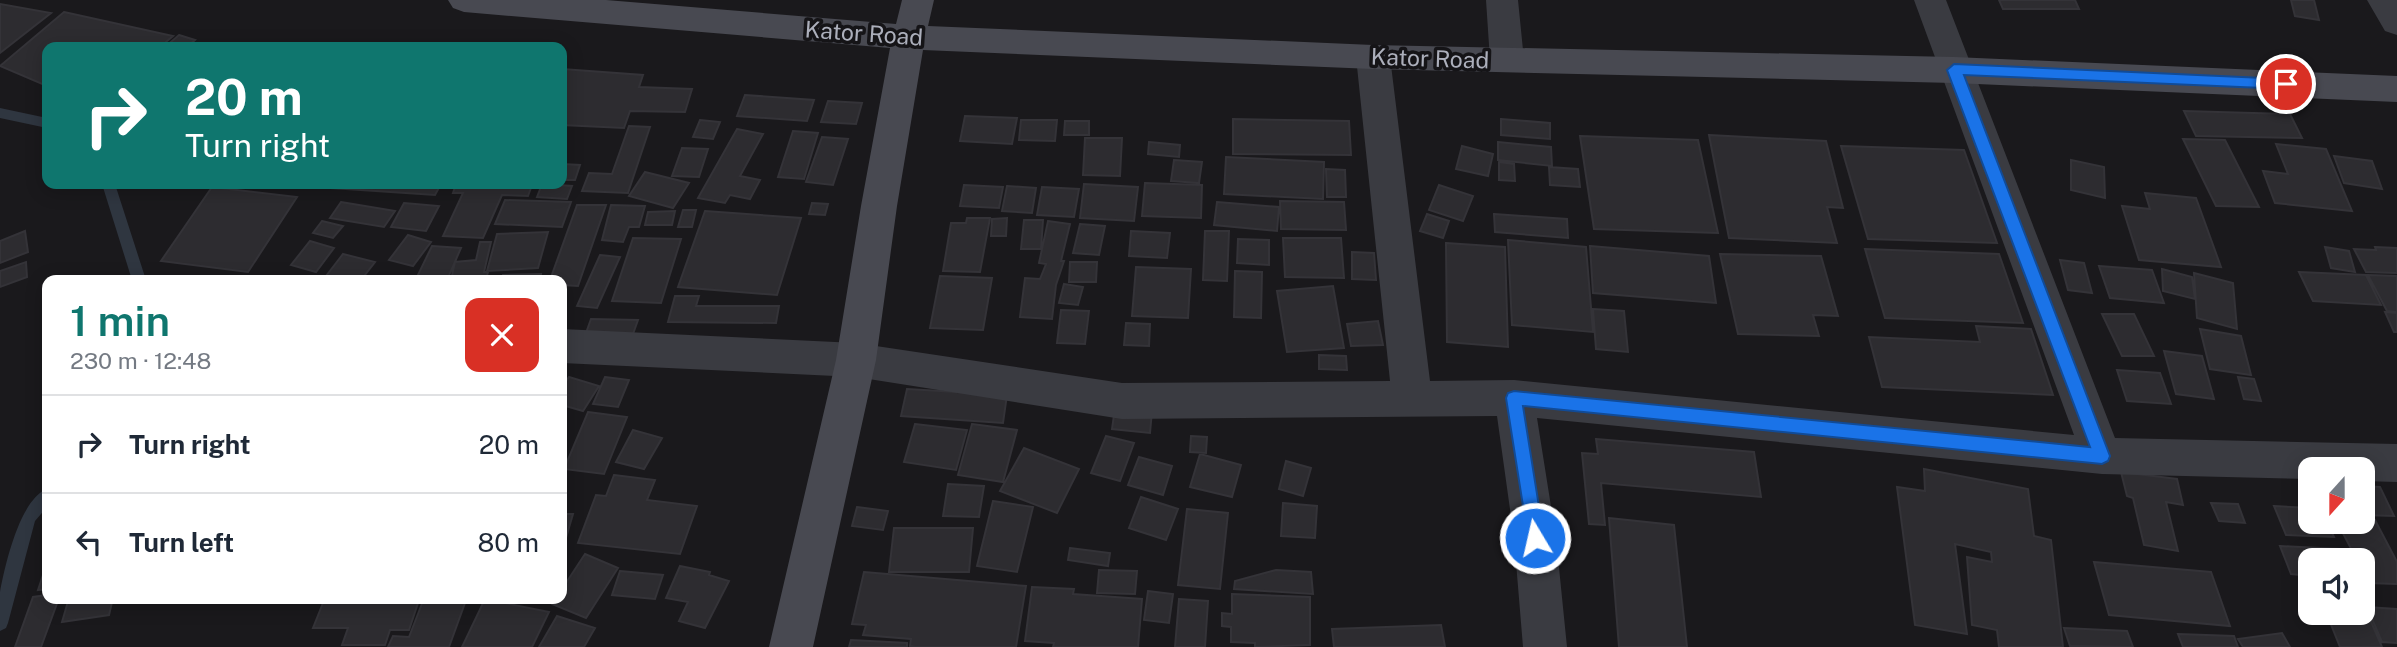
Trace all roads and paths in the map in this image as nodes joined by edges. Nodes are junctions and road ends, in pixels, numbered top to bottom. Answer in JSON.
{"nodes":[{"id":1,"x":464,"y":0,"type":"edge"},
{"id":2,"x":918,"y":0,"type":"edge"},
{"id":3,"x":1502,"y":0,"type":"edge"},
{"id":4,"x":1930,"y":0,"type":"edge"},
{"id":5,"x":2383,"y":0,"type":"edge"},
{"id":6,"x":2397,"y":23,"type":"edge"},
{"id":7,"x":909,"y":37,"type":"junction"},
{"id":8,"x":1373,"y":57,"type":"junction"},
{"id":9,"x":1507,"y":61,"type":"junction"},
{"id":10,"x":1954,"y":70,"type":"junction"},
{"id":11,"x":2397,"y":89,"type":"edge"},
{"id":12,"x":567,"y":346,"type":"edge"},
{"id":13,"x":856,"y":359,"type":"junction"},
{"id":14,"x":1412,"y":397,"type":"junction"},
{"id":15,"x":1514,"y":398,"type":"junction"},
{"id":16,"x":2102,"y":456,"type":"junction"},
{"id":17,"x":2397,"y":463,"type":"edge"},
{"id":18,"x":791,"y":647,"type":"edge"},
{"id":19,"x":1545,"y":647,"type":"edge"}],
"edges":[{"from":1,"to":7,"type":"main road","name":"Kator Road"},
{"from":2,"to":7,"type":"main road"},
{"from":3,"to":9,"type":"street"},
{"from":4,"to":10,"type":"street"},
{"from":5,"to":6,"type":"street"},
{"from":7,"to":8,"type":"main road","name":"Kator Road"},
{"from":7,"to":13,"type":"main road"},
{"from":8,"to":9,"type":"main road","name":"Kator Road"},
{"from":8,"to":14,"type":"street"},
{"from":9,"to":10,"type":"main road","name":"Kator Road"},
{"from":10,"to":11,"type":"main road","name":"Kator Road"},
{"from":10,"to":16,"type":"street"},
{"from":12,"to":13,"type":"street"},
{"from":13,"to":14,"type":"street"},
{"from":13,"to":18,"type":"main road"},
{"from":14,"to":15,"type":"street"},
{"from":15,"to":16,"type":"street"},
{"from":15,"to":19,"type":"street"},
{"from":16,"to":17,"type":"street"}]}
